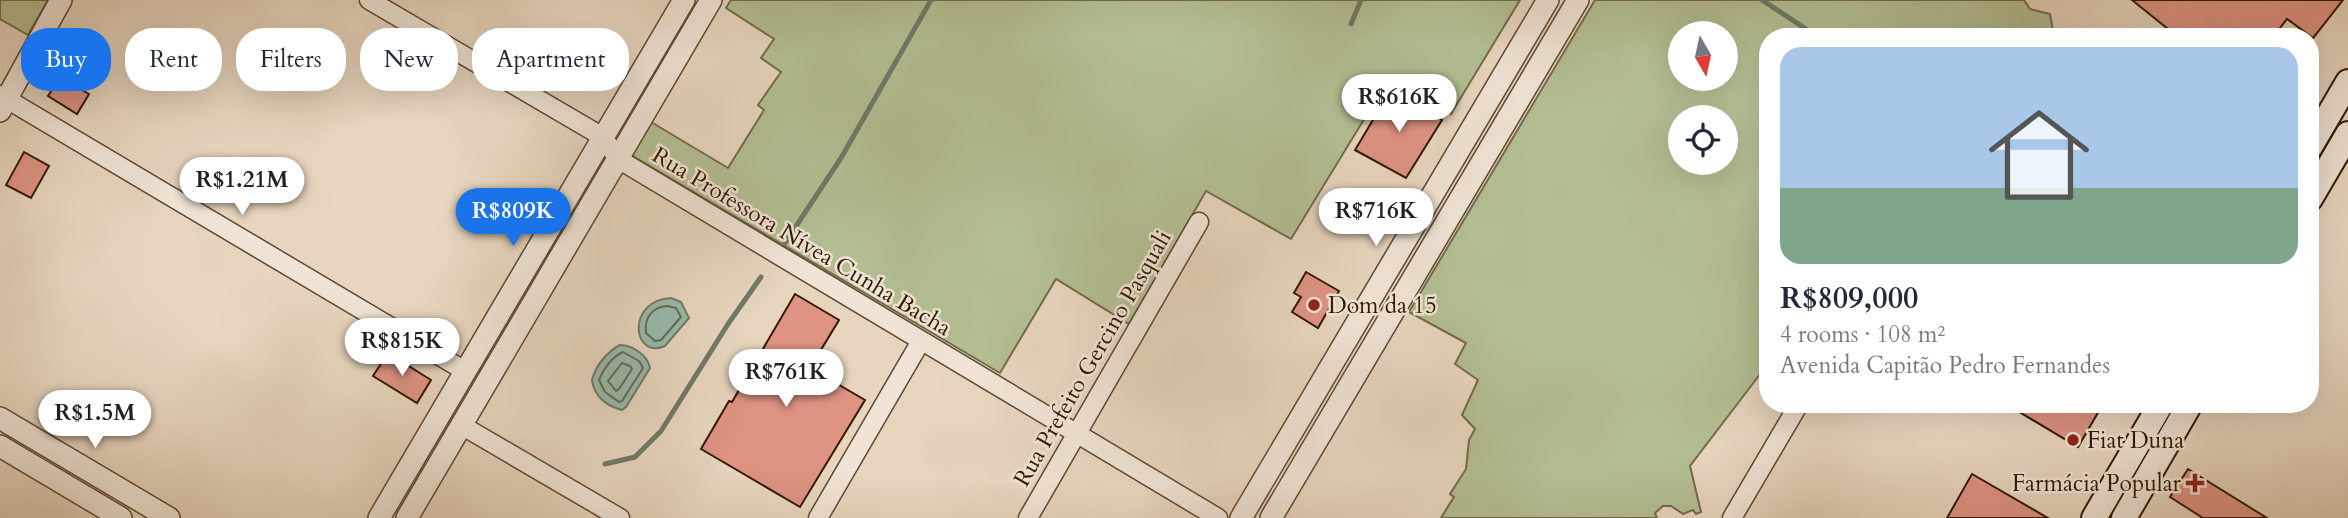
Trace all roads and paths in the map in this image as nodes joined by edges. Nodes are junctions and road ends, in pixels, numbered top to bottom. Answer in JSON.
{"nodes":[{"id":1,"x":61,"y":0,"type":"edge"},
{"id":2,"x":369,"y":0,"type":"edge"},
{"id":3,"x":684,"y":0,"type":"edge"},
{"id":4,"x":711,"y":0,"type":"edge"},
{"id":5,"x":1548,"y":0,"type":"edge"},
{"id":6,"x":1577,"y":0,"type":"edge"},
{"id":7,"x":2348,"y":82,"type":"edge"},
{"id":8,"x":2,"y":102,"type":"edge"},
{"id":9,"x":2319,"y":132,"type":"edge"},
{"id":10,"x":2348,"y":134,"type":"edge"},
{"id":11,"x":603,"y":137,"type":"junction"},
{"id":12,"x":618,"y":159,"type":"junction"},
{"id":13,"x":2319,"y":184,"type":"edge"},
{"id":14,"x":1199,"y":222,"type":"dead end"},
{"id":15,"x":921,"y":341,"type":"junction"},
{"id":16,"x":465,"y":371,"type":"junction"},
{"id":17,"x":1794,"y":413,"type":"edge"},
{"id":18,"x":2156,"y":413,"type":"edge"},
{"id":19,"x":2185,"y":413,"type":"edge"},
{"id":20,"x":0,"y":418,"type":"edge"},
{"id":21,"x":461,"y":425,"type":"junction"},
{"id":22,"x":1077,"y":434,"type":"junction"},
{"id":23,"x":0,"y":446,"type":"edge"},
{"id":24,"x":121,"y":518,"type":"edge"},
{"id":25,"x":169,"y":518,"type":"edge"},
{"id":26,"x":379,"y":518,"type":"edge"},
{"id":27,"x":407,"y":518,"type":"edge"},
{"id":28,"x":621,"y":518,"type":"edge"},
{"id":29,"x":818,"y":518,"type":"edge"},
{"id":30,"x":1028,"y":518,"type":"edge"},
{"id":31,"x":1218,"y":518,"type":"edge"},
{"id":32,"x":1241,"y":518,"type":"edge"},
{"id":33,"x":1271,"y":518,"type":"edge"},
{"id":34,"x":1732,"y":518,"type":"edge"},
{"id":35,"x":2095,"y":518,"type":"edge"},
{"id":36,"x":2124,"y":518,"type":"edge"}],
"edges":[{"from":1,"to":8,"type":"street"},
{"from":2,"to":11,"type":"street","name":"Rua Professora Nívea Cunha Bacha"},
{"from":3,"to":11,"type":"street"},
{"from":4,"to":12,"type":"street"},
{"from":5,"to":32,"type":"street"},
{"from":6,"to":33,"type":"street"},
{"from":7,"to":9,"type":"main road"},
{"from":8,"to":16,"type":"street"},
{"from":10,"to":13,"type":"main road"},
{"from":11,"to":12,"type":"street","name":"Rua Professora Nívea Cunha Bacha"},
{"from":11,"to":16,"type":"street"},
{"from":12,"to":15,"type":"street","name":"Rua Professora Nívea Cunha Bacha"},
{"from":12,"to":21,"type":"street"},
{"from":14,"to":22,"type":"street","name":"Rua Prefeito Gercino Pasquali"},
{"from":15,"to":22,"type":"street","name":"Rua Professora Nívea Cunha Bacha"},
{"from":15,"to":29,"type":"street"},
{"from":16,"to":26,"type":"street"},
{"from":17,"to":34,"type":"street"},
{"from":18,"to":35,"type":"main road"},
{"from":19,"to":36,"type":"main road"},
{"from":20,"to":25,"type":"street"},
{"from":21,"to":27,"type":"street"},
{"from":21,"to":28,"type":"street"},
{"from":22,"to":30,"type":"street","name":"Rua Prefeito Gercino Pasquali"},
{"from":22,"to":31,"type":"street","name":"Rua Professora Nívea Cunha Bacha"},
{"from":23,"to":24,"type":"street"}]}
